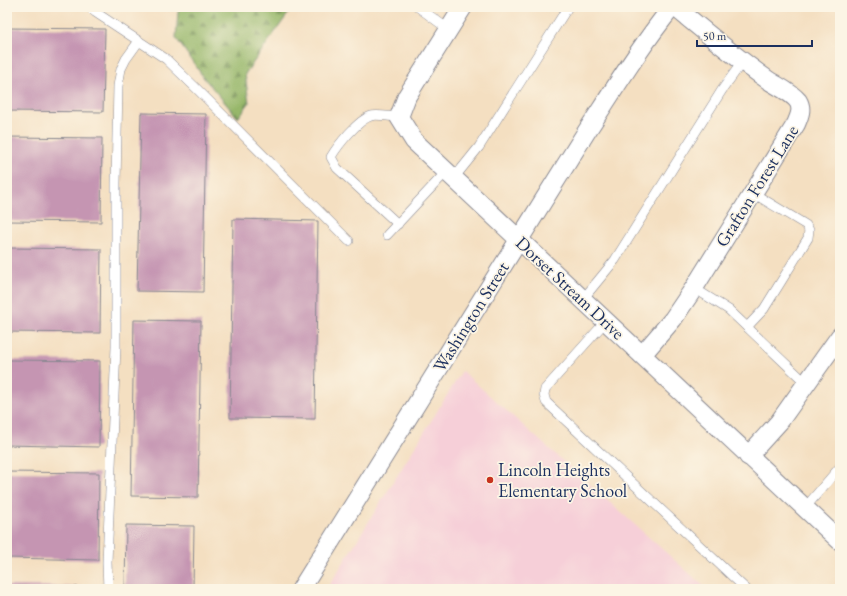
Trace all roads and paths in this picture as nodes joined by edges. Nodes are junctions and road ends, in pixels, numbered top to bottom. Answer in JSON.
{"nodes":[{"id":1,"x":89,"y":7,"type":"edge"},
{"id":2,"x":418,"y":7,"type":"edge"},
{"id":3,"x":463,"y":7,"type":"edge"},
{"id":4,"x":568,"y":7,"type":"edge"},
{"id":5,"x":673,"y":7,"type":"edge"},
{"id":6,"x":448,"y":29,"type":"junction"},
{"id":7,"x":139,"y":41,"type":"junction"},
{"id":8,"x":743,"y":61,"type":"junction"},
{"id":9,"x":399,"y":117,"type":"junction"},
{"id":10,"x":451,"y":175,"type":"junction"},
{"id":11,"x":753,"y":193,"type":"junction"},
{"id":12,"x":398,"y":224,"type":"junction"},
{"id":13,"x":387,"y":235,"type":"dead end"},
{"id":14,"x":520,"y":240,"type":"junction"},
{"id":15,"x":349,"y":241,"type":"dead end"},
{"id":16,"x":694,"y":288,"type":"junction"},
{"id":17,"x":583,"y":299,"type":"junction"},
{"id":18,"x":606,"y":321,"type":"junction"},
{"id":19,"x":747,"y":327,"type":"junction"},
{"id":20,"x":840,"y":336,"type":"edge"},
{"id":21,"x":642,"y":355,"type":"junction"},
{"id":22,"x":807,"y":384,"type":"junction"},
{"id":23,"x":748,"y":456,"type":"junction"},
{"id":24,"x":840,"y":467,"type":"edge"},
{"id":25,"x":804,"y":509,"type":"junction"},
{"id":26,"x":840,"y":541,"type":"edge"},
{"id":27,"x":108,"y":589,"type":"edge"},
{"id":28,"x":301,"y":589,"type":"edge"},
{"id":29,"x":746,"y":589,"type":"edge"}],
"edges":[{"from":1,"to":7,"type":"lane"},
{"from":2,"to":6,"type":"lane"},
{"from":3,"to":6,"type":"street"},
{"from":4,"to":10,"type":"lane"},
{"from":5,"to":8,"type":"street","name":"Grafton Forest Lane"},
{"from":5,"to":14,"type":"street","name":"Washington Street"},
{"from":6,"to":9,"type":"street"},
{"from":7,"to":15,"type":"lane"},
{"from":7,"to":27,"type":"lane"},
{"from":8,"to":11,"type":"street","name":"Grafton Forest Lane"},
{"from":8,"to":17,"type":"lane"},
{"from":9,"to":10,"type":"street","name":"Dorset Stream Drive"},
{"from":9,"to":12,"type":"lane"},
{"from":10,"to":12,"type":"lane"},
{"from":10,"to":14,"type":"street","name":"Dorset Stream Drive"},
{"from":11,"to":16,"type":"street","name":"Grafton Forest Lane"},
{"from":11,"to":19,"type":"lane"},
{"from":12,"to":13,"type":"lane"},
{"from":14,"to":17,"type":"street","name":"Dorset Stream Drive"},
{"from":14,"to":28,"type":"street","name":"Washington Street"},
{"from":16,"to":19,"type":"lane"},
{"from":16,"to":21,"type":"street","name":"Grafton Forest Lane"},
{"from":17,"to":18,"type":"street","name":"Dorset Stream Drive"},
{"from":18,"to":21,"type":"street","name":"Dorset Stream Drive"},
{"from":18,"to":29,"type":"lane"},
{"from":19,"to":22,"type":"lane"},
{"from":20,"to":22,"type":"street"},
{"from":21,"to":23,"type":"street","name":"Dorset Stream Drive"},
{"from":22,"to":23,"type":"street"},
{"from":23,"to":25,"type":"street","name":"Dorset Stream Drive"},
{"from":24,"to":25,"type":"lane"},
{"from":25,"to":26,"type":"street","name":"Dorset Stream Drive"}]}
